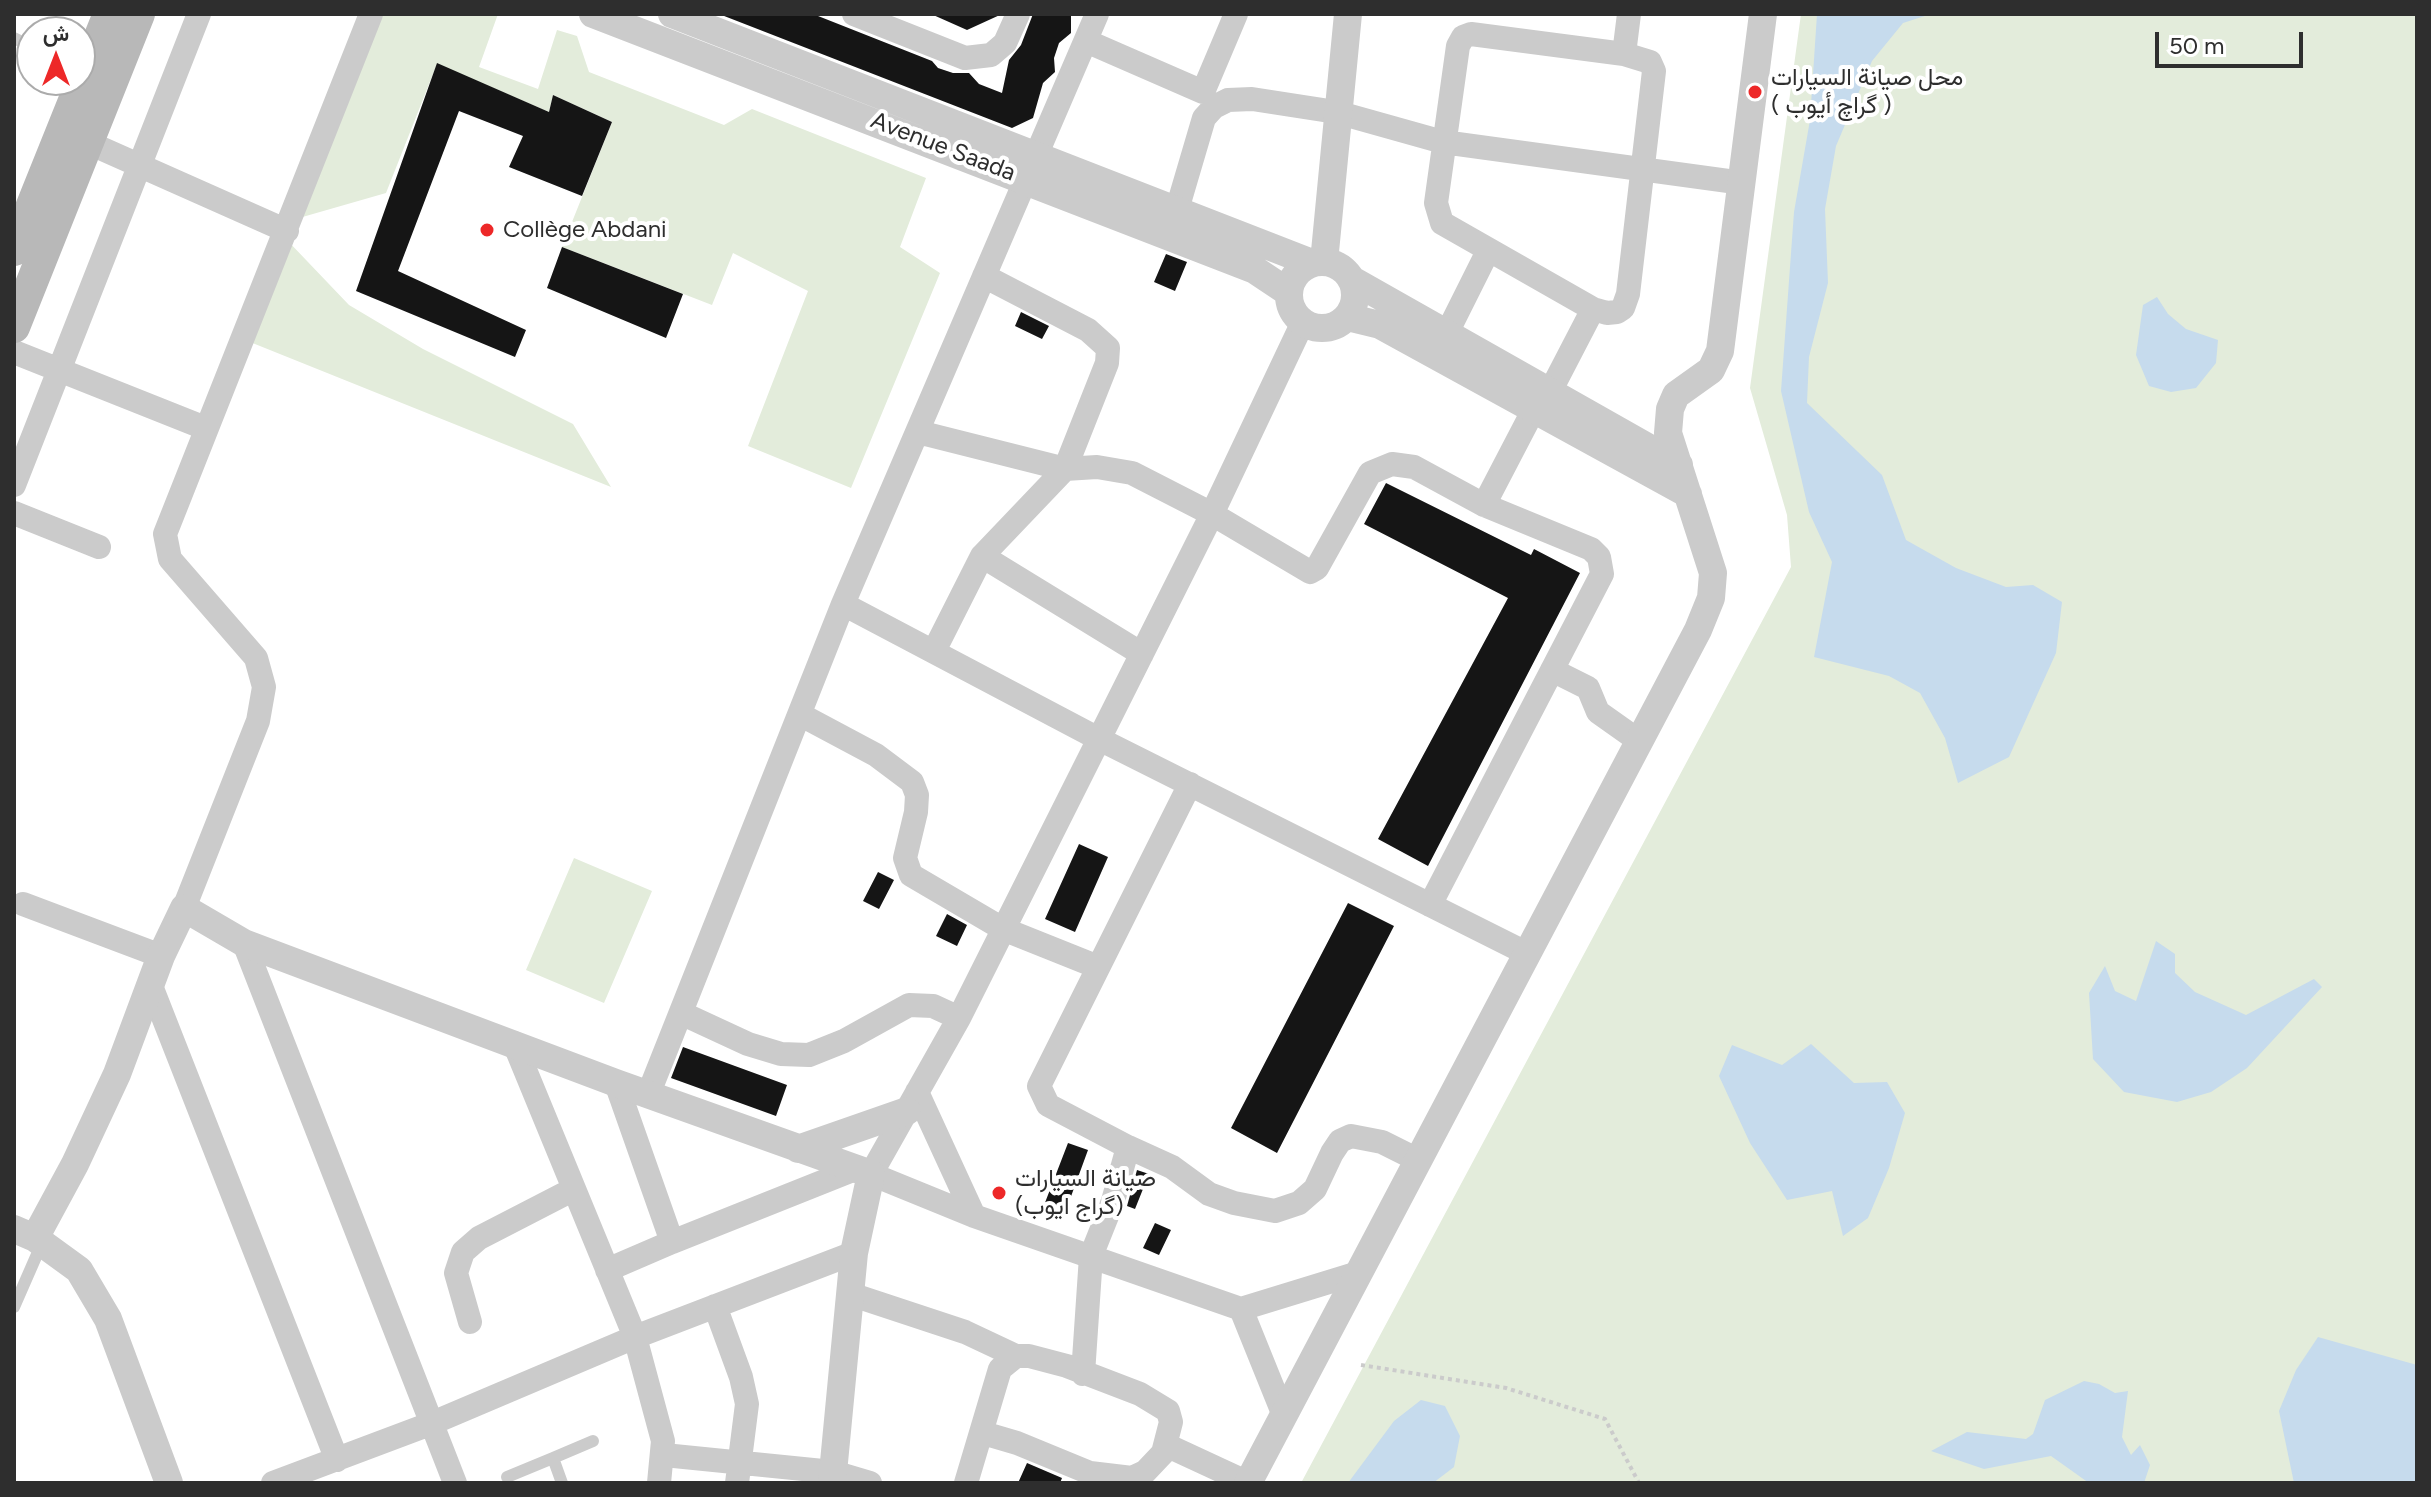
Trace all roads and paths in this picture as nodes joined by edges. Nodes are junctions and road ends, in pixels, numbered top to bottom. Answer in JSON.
{"nodes":[{"id":1,"x":109,"y":14,"type":"edge"},
{"id":2,"x":139,"y":14,"type":"edge"},
{"id":3,"x":199,"y":14,"type":"edge"},
{"id":4,"x":371,"y":14,"type":"edge"},
{"id":5,"x":593,"y":14,"type":"edge"},
{"id":6,"x":672,"y":14,"type":"edge"},
{"id":7,"x":854,"y":14,"type":"edge"},
{"id":8,"x":1018,"y":14,"type":"edge"},
{"id":9,"x":1096,"y":14,"type":"edge"},
{"id":10,"x":1236,"y":14,"type":"edge"},
{"id":11,"x":1348,"y":14,"type":"edge"},
{"id":12,"x":1629,"y":14,"type":"edge"},
{"id":13,"x":1763,"y":14,"type":"edge"},
{"id":14,"x":701,"y":19,"type":"edge"},
{"id":15,"x":1494,"y":25,"type":"edge"},
{"id":16,"x":1086,"y":41,"type":"junction"},
{"id":17,"x":96,"y":42,"type":"edge"},
{"id":18,"x":688,"y":51,"type":"junction"},
{"id":19,"x":1624,"y":54,"type":"junction"},
{"id":20,"x":71,"y":96,"type":"edge"},
{"id":21,"x":1208,"y":100,"type":"junction"},
{"id":22,"x":1336,"y":112,"type":"junction"},
{"id":23,"x":1443,"y":142,"type":"junction"},
{"id":24,"x":89,"y":143,"type":"junction"},
{"id":25,"x":142,"y":166,"type":"junction"},
{"id":26,"x":1030,"y":168,"type":"junction"},
{"id":27,"x":1643,"y":170,"type":"junction"},
{"id":28,"x":1743,"y":183,"type":"junction"},
{"id":29,"x":21,"y":208,"type":"edge"},
{"id":30,"x":1176,"y":213,"type":"junction"},
{"id":31,"x":287,"y":231,"type":"junction"},
{"id":32,"x":14,"y":250,"type":"edge"},
{"id":33,"x":1488,"y":251,"type":"junction"},
{"id":34,"x":1318,"y":262,"type":"junction"},
{"id":35,"x":984,"y":276,"type":"junction"},
{"id":36,"x":1352,"y":280,"type":"junction"},
{"id":37,"x":1288,"y":292,"type":"junction"},
{"id":38,"x":1593,"y":309,"type":"junction"},
{"id":39,"x":1347,"y":317,"type":"junction"},
{"id":40,"x":1303,"y":322,"type":"junction"},
{"id":41,"x":14,"y":327,"type":"edge"},
{"id":42,"x":1438,"y":342,"type":"junction"},
{"id":43,"x":14,"y":352,"type":"edge"},
{"id":44,"x":59,"y":372,"type":"junction"},
{"id":45,"x":1542,"y":400,"type":"junction"},
{"id":46,"x":205,"y":428,"type":"junction"},
{"id":47,"x":918,"y":432,"type":"junction"},
{"id":48,"x":1679,"y":465,"type":"junction"},
{"id":49,"x":1065,"y":469,"type":"junction"},
{"id":50,"x":14,"y":485,"type":"edge"},
{"id":51,"x":1688,"y":494,"type":"junction"},
{"id":52,"x":1484,"y":505,"type":"junction"},
{"id":53,"x":14,"y":513,"type":"edge"},
{"id":54,"x":1212,"y":514,"type":"junction"},
{"id":55,"x":99,"y":547,"type":"dead end"},
{"id":56,"x":982,"y":556,"type":"junction"},
{"id":57,"x":843,"y":604,"type":"junction"},
{"id":58,"x":934,"y":651,"type":"junction"},
{"id":59,"x":1142,"y":654,"type":"junction"},
{"id":60,"x":1552,"y":670,"type":"junction"},
{"id":61,"x":801,"y":715,"type":"junction"},
{"id":62,"x":1097,"y":738,"type":"junction"},
{"id":63,"x":1639,"y":741,"type":"junction"},
{"id":64,"x":1190,"y":784,"type":"junction"},
{"id":65,"x":23,"y":904,"type":"dead end"},
{"id":66,"x":1430,"y":905,"type":"junction"},
{"id":67,"x":184,"y":908,"type":"junction"},
{"id":68,"x":1003,"y":929,"type":"junction"},
{"id":69,"x":244,"y":943,"type":"junction"},
{"id":70,"x":1526,"y":953,"type":"junction"},
{"id":71,"x":161,"y":956,"type":"junction"},
{"id":72,"x":1098,"y":967,"type":"junction"},
{"id":73,"x":151,"y":986,"type":"junction"},
{"id":74,"x":681,"y":1013,"type":"junction"},
{"id":75,"x":959,"y":1018,"type":"junction"},
{"id":76,"x":514,"y":1043,"type":"junction"},
{"id":77,"x":616,"y":1083,"type":"junction"},
{"id":78,"x":648,"y":1095,"type":"junction"},
{"id":79,"x":912,"y":1101,"type":"junction"},
{"id":80,"x":1128,"y":1147,"type":"junction"},
{"id":81,"x":798,"y":1149,"type":"junction"},
{"id":82,"x":1416,"y":1159,"type":"junction"},
{"id":83,"x":863,"y":1172,"type":"junction"},
{"id":84,"x":574,"y":1189,"type":"junction"},
{"id":85,"x":974,"y":1216,"type":"junction"},
{"id":86,"x":30,"y":1237,"type":"edge"},
{"id":87,"x":672,"y":1242,"type":"junction"},
{"id":88,"x":854,"y":1253,"type":"junction"},
{"id":89,"x":1091,"y":1256,"type":"junction"},
{"id":90,"x":607,"y":1270,"type":"junction"},
{"id":91,"x":1355,"y":1274,"type":"junction"},
{"id":92,"x":850,"y":1294,"type":"junction"},
{"id":93,"x":715,"y":1306,"type":"junction"},
{"id":94,"x":14,"y":1307,"type":"edge"},
{"id":95,"x":1241,"y":1309,"type":"junction"},
{"id":96,"x":470,"y":1322,"type":"dead end"},
{"id":97,"x":635,"y":1337,"type":"junction"},
{"id":98,"x":1016,"y":1356,"type":"junction"},
{"id":99,"x":1361,"y":1365,"type":"dead end"},
{"id":100,"x":1083,"y":1374,"type":"junction"},
{"id":101,"x":1283,"y":1413,"type":"junction"},
{"id":102,"x":430,"y":1424,"type":"junction"},
{"id":103,"x":983,"y":1433,"type":"junction"},
{"id":104,"x":593,"y":1441,"type":"dead end"},
{"id":105,"x":1166,"y":1445,"type":"junction"},
{"id":106,"x":664,"y":1455,"type":"junction"},
{"id":107,"x":553,"y":1458,"type":"junction"},
{"id":108,"x":337,"y":1460,"type":"junction"},
{"id":109,"x":738,"y":1473,"type":"edge"},
{"id":110,"x":507,"y":1477,"type":"dead end"},
{"id":111,"x":832,"y":1477,"type":"edge"},
{"id":112,"x":169,"y":1483,"type":"edge"},
{"id":113,"x":273,"y":1483,"type":"edge"},
{"id":114,"x":455,"y":1483,"type":"edge"},
{"id":115,"x":562,"y":1483,"type":"edge"},
{"id":116,"x":659,"y":1483,"type":"edge"},
{"id":117,"x":870,"y":1483,"type":"edge"},
{"id":118,"x":966,"y":1483,"type":"edge"},
{"id":119,"x":1248,"y":1483,"type":"edge"},
{"id":120,"x":1639,"y":1483,"type":"edge"}],
"edges":[{"from":1,"to":17,"type":"main road"},
{"from":2,"to":24,"type":"main road"},
{"from":3,"to":25,"type":"street"},
{"from":4,"to":31,"type":"street"},
{"from":5,"to":18,"type":"street","name":"Avenue Saada"},
{"from":6,"to":14,"type":"street","name":"Avenue Saada"},
{"from":7,"to":8,"type":"street"},
{"from":9,"to":16,"type":"street"},
{"from":10,"to":21,"type":"street"},
{"from":11,"to":22,"type":"street"},
{"from":12,"to":19,"type":"street"},
{"from":13,"to":28,"type":"street"},
{"from":14,"to":18,"type":"street"},
{"from":14,"to":26,"type":"street","name":"Avenue Saada"},
{"from":15,"to":19,"type":"street"},
{"from":15,"to":23,"type":"street"},
{"from":16,"to":21,"type":"street"},
{"from":16,"to":26,"type":"street"},
{"from":18,"to":26,"type":"street","name":"Avenue Saada"},
{"from":19,"to":27,"type":"street"},
{"from":20,"to":29,"type":"main road"},
{"from":21,"to":22,"type":"street"},
{"from":21,"to":30,"type":"street"},
{"from":22,"to":23,"type":"street"},
{"from":22,"to":34,"type":"street"},
{"from":23,"to":27,"type":"street"},
{"from":23,"to":33,"type":"street"},
{"from":24,"to":25,"type":"street"},
{"from":24,"to":41,"type":"main road"},
{"from":25,"to":31,"type":"street"},
{"from":25,"to":44,"type":"street"},
{"from":26,"to":30,"type":"street","name":"Avenue Saada"},
{"from":26,"to":35,"type":"street"},
{"from":26,"to":37,"type":"street","name":"Avenue Saada"},
{"from":27,"to":28,"type":"street"},
{"from":27,"to":38,"type":"street"},
{"from":28,"to":48,"type":"street"},
{"from":29,"to":32,"type":"main road"},
{"from":30,"to":34,"type":"street","name":"Avenue Saada"},
{"from":31,"to":46,"type":"street"},
{"from":33,"to":38,"type":"street"},
{"from":33,"to":42,"type":"street"},
{"from":34,"to":36,"type":"street"},
{"from":34,"to":37,"type":"street"},
{"from":35,"to":47,"type":"street"},
{"from":35,"to":49,"type":"street"},
{"from":36,"to":39,"type":"street"},
{"from":36,"to":42,"type":"street"},
{"from":37,"to":40,"type":"street"},
{"from":38,"to":45,"type":"street"},
{"from":39,"to":40,"type":"street"},
{"from":39,"to":42,"type":"street"},
{"from":40,"to":54,"type":"street"},
{"from":42,"to":45,"type":"street"},
{"from":43,"to":44,"type":"street"},
{"from":44,"to":46,"type":"street"},
{"from":44,"to":50,"type":"street"},
{"from":45,"to":48,"type":"street"},
{"from":45,"to":51,"type":"street"},
{"from":45,"to":52,"type":"street"},
{"from":46,"to":67,"type":"street"},
{"from":47,"to":49,"type":"street"},
{"from":47,"to":57,"type":"street"},
{"from":48,"to":51,"type":"street"},
{"from":49,"to":54,"type":"street"},
{"from":49,"to":56,"type":"street"},
{"from":51,"to":63,"type":"street"},
{"from":52,"to":54,"type":"street"},
{"from":52,"to":60,"type":"street"},
{"from":53,"to":55,"type":"street"},
{"from":54,"to":59,"type":"street"},
{"from":56,"to":58,"type":"street"},
{"from":56,"to":59,"type":"street"},
{"from":57,"to":58,"type":"street"},
{"from":57,"to":61,"type":"street"},
{"from":58,"to":62,"type":"street"},
{"from":59,"to":62,"type":"street"},
{"from":60,"to":63,"type":"street"},
{"from":60,"to":66,"type":"street"},
{"from":61,"to":68,"type":"street"},
{"from":61,"to":74,"type":"street"},
{"from":62,"to":64,"type":"street"},
{"from":62,"to":68,"type":"street"},
{"from":63,"to":70,"type":"street"},
{"from":64,"to":66,"type":"street"},
{"from":64,"to":72,"type":"street"},
{"from":65,"to":71,"type":"street"},
{"from":66,"to":70,"type":"street"},
{"from":67,"to":69,"type":"street"},
{"from":67,"to":71,"type":"street"},
{"from":68,"to":72,"type":"street"},
{"from":68,"to":75,"type":"street"},
{"from":69,"to":76,"type":"street"},
{"from":69,"to":102,"type":"street"},
{"from":70,"to":82,"type":"street"},
{"from":71,"to":73,"type":"street"},
{"from":72,"to":80,"type":"street"},
{"from":73,"to":86,"type":"street"},
{"from":73,"to":108,"type":"street"},
{"from":74,"to":75,"type":"street"},
{"from":74,"to":78,"type":"street"},
{"from":75,"to":79,"type":"street"},
{"from":76,"to":77,"type":"street"},
{"from":76,"to":84,"type":"street"},
{"from":77,"to":78,"type":"street"},
{"from":77,"to":87,"type":"street"},
{"from":78,"to":81,"type":"street"},
{"from":79,"to":81,"type":"street"},
{"from":79,"to":83,"type":"street"},
{"from":79,"to":85,"type":"street"},
{"from":80,"to":82,"type":"street"},
{"from":80,"to":89,"type":"street"},
{"from":81,"to":83,"type":"street"},
{"from":82,"to":91,"type":"street"},
{"from":83,"to":85,"type":"street"},
{"from":83,"to":87,"type":"street"},
{"from":83,"to":88,"type":"street"},
{"from":84,"to":90,"type":"street"},
{"from":84,"to":96,"type":"street"},
{"from":85,"to":89,"type":"street"},
{"from":86,"to":94,"type":"lane"},
{"from":86,"to":112,"type":"street"},
{"from":87,"to":90,"type":"street"},
{"from":88,"to":92,"type":"street"},
{"from":88,"to":93,"type":"street"},
{"from":89,"to":95,"type":"street"},
{"from":89,"to":100,"type":"street"},
{"from":90,"to":97,"type":"street"},
{"from":91,"to":95,"type":"street"},
{"from":91,"to":101,"type":"street"},
{"from":92,"to":98,"type":"street"},
{"from":92,"to":111,"type":"street"},
{"from":93,"to":97,"type":"street"},
{"from":93,"to":109,"type":"street"},
{"from":95,"to":101,"type":"street"},
{"from":97,"to":102,"type":"street"},
{"from":97,"to":106,"type":"street"},
{"from":98,"to":100,"type":"street"},
{"from":98,"to":103,"type":"street"},
{"from":99,"to":120,"type":"path"},
{"from":100,"to":105,"type":"street"},
{"from":101,"to":119,"type":"street"},
{"from":102,"to":108,"type":"street"},
{"from":102,"to":114,"type":"street"},
{"from":103,"to":105,"type":"street"},
{"from":103,"to":118,"type":"street"},
{"from":104,"to":107,"type":"lane"},
{"from":105,"to":119,"type":"street"},
{"from":106,"to":109,"type":"street"},
{"from":106,"to":116,"type":"street"},
{"from":107,"to":110,"type":"lane"},
{"from":107,"to":115,"type":"lane"},
{"from":108,"to":113,"type":"street"},
{"from":109,"to":111,"type":"street"},
{"from":111,"to":117,"type":"street"}]}
